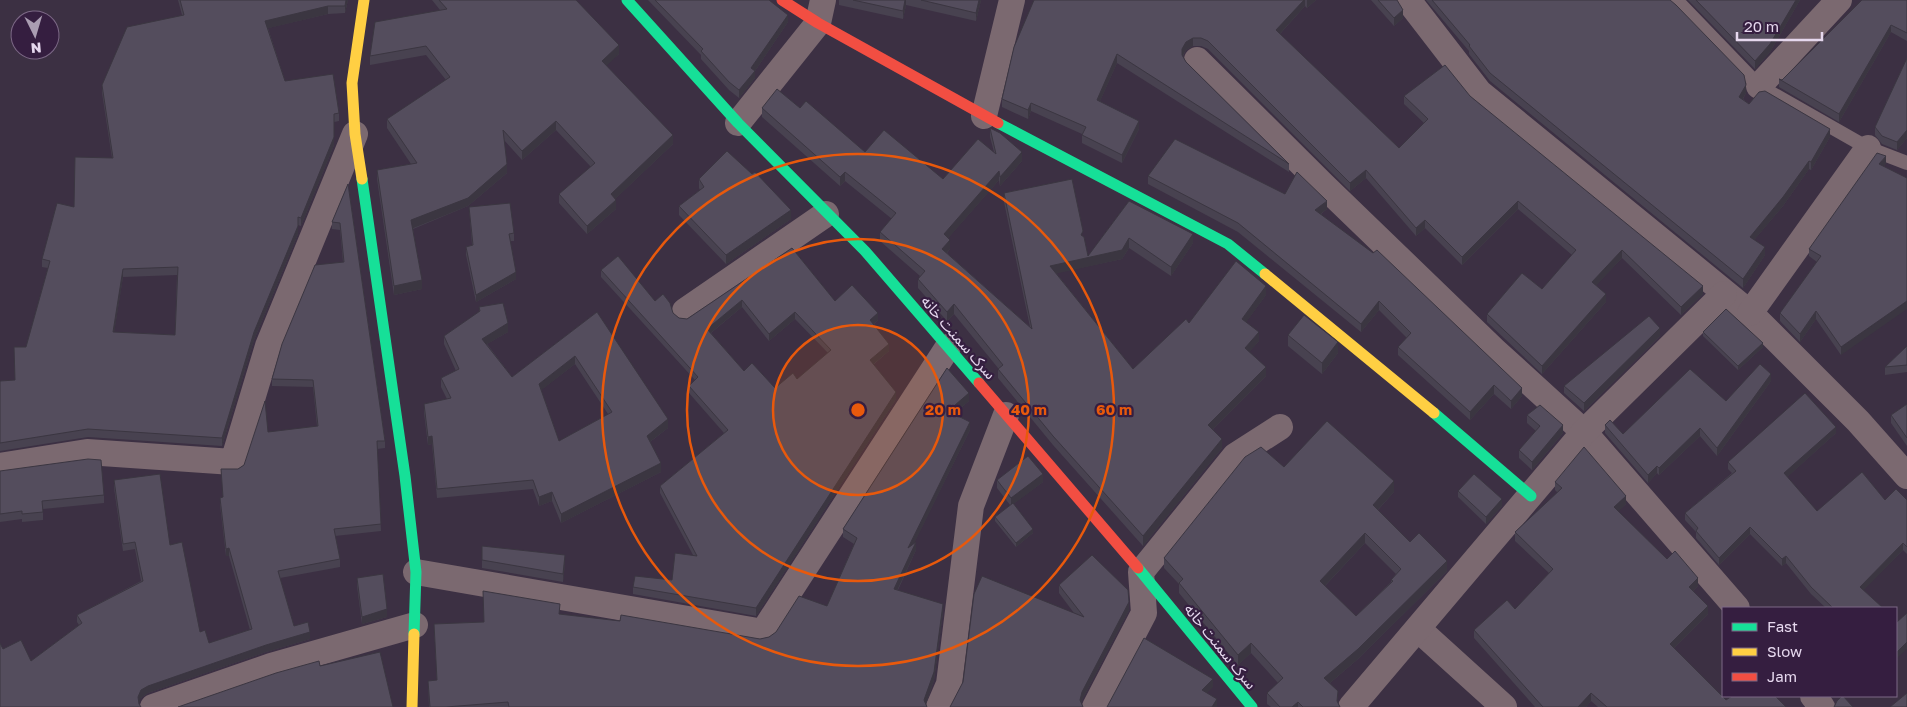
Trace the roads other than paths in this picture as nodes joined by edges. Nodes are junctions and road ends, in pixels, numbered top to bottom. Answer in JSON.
{"nodes":[{"id":1,"x":364,"y":0,"type":"edge"},
{"id":2,"x":627,"y":0,"type":"edge"},
{"id":3,"x":782,"y":0,"type":"edge"},
{"id":4,"x":1012,"y":0,"type":"edge"},
{"id":5,"x":1408,"y":0,"type":"edge"},
{"id":6,"x":1672,"y":0,"type":"edge"},
{"id":7,"x":1839,"y":0,"type":"edge"},
{"id":8,"x":820,"y":12,"type":"edge"},
{"id":9,"x":1196,"y":60,"type":"dead end"},
{"id":10,"x":1759,"y":86,"type":"junction"},
{"id":11,"x":984,"y":116,"type":"junction"},
{"id":12,"x":738,"y":123,"type":"junction"},
{"id":13,"x":355,"y":134,"type":"junction"},
{"id":14,"x":1868,"y":148,"type":"junction"},
{"id":15,"x":1907,"y":163,"type":"edge"},
{"id":16,"x":826,"y":214,"type":"junction"},
{"id":17,"x":1724,"y":294,"type":"junction"},
{"id":18,"x":685,"y":311,"type":"dead end"},
{"id":19,"x":1750,"y":313,"type":"junction"},
{"id":20,"x":948,"y":347,"type":"junction"},
{"id":21,"x":1006,"y":415,"type":"junction"},
{"id":22,"x":1280,"y":427,"type":"dead end"},
{"id":23,"x":1584,"y":432,"type":"junction"},
{"id":24,"x":0,"y":466,"type":"edge"},
{"id":25,"x":1907,"y":476,"type":"edge"},
{"id":26,"x":1531,"y":496,"type":"junction"},
{"id":27,"x":416,"y":572,"type":"junction"},
{"id":28,"x":1141,"y":572,"type":"junction"},
{"id":29,"x":1736,"y":607,"type":"edge"},
{"id":30,"x":415,"y":625,"type":"junction"},
{"id":31,"x":1418,"y":629,"type":"junction"},
{"id":32,"x":1814,"y":697,"type":"edge"},
{"id":33,"x":1245,"y":704,"type":"edge"},
{"id":34,"x":153,"y":707,"type":"edge"},
{"id":35,"x":412,"y":707,"type":"edge"},
{"id":36,"x":939,"y":707,"type":"edge"},
{"id":37,"x":1095,"y":707,"type":"edge"},
{"id":38,"x":1351,"y":707,"type":"edge"},
{"id":39,"x":1504,"y":707,"type":"edge"},
{"id":40,"x":1822,"y":707,"type":"edge"}],
"edges":[{"from":1,"to":13,"type":"street"},
{"from":2,"to":12,"type":"street","name":"سرک سمنت خانه"},
{"from":3,"to":8,"type":"street"},
{"from":4,"to":11,"type":"street"},
{"from":5,"to":17,"type":"street"},
{"from":6,"to":10,"type":"lane"},
{"from":7,"to":10,"type":"street"},
{"from":8,"to":11,"type":"street"},
{"from":8,"to":12,"type":"street"},
{"from":9,"to":23,"type":"street"},
{"from":10,"to":14,"type":"lane"},
{"from":11,"to":26,"type":"street"},
{"from":12,"to":16,"type":"street","name":"سرک سمنت خانه"},
{"from":13,"to":24,"type":"street"},
{"from":13,"to":27,"type":"street"},
{"from":14,"to":15,"type":"lane"},
{"from":14,"to":19,"type":"street"},
{"from":16,"to":18,"type":"street"},
{"from":16,"to":20,"type":"street","name":"سرک سمنت خانه"},
{"from":17,"to":19,"type":"street"},
{"from":17,"to":23,"type":"street"},
{"from":19,"to":25,"type":"street"},
{"from":20,"to":21,"type":"street","name":"سرک سمنت خانه"},
{"from":20,"to":27,"type":"street"},
{"from":21,"to":28,"type":"street","name":"سرک سمنت خانه"},
{"from":21,"to":36,"type":"street"},
{"from":22,"to":28,"type":"street"},
{"from":23,"to":26,"type":"street"},
{"from":23,"to":29,"type":"street"},
{"from":26,"to":31,"type":"street"},
{"from":27,"to":30,"type":"street"},
{"from":28,"to":33,"type":"street","name":"سرک سمنت خانه"},
{"from":28,"to":37,"type":"street"},
{"from":30,"to":34,"type":"street"},
{"from":30,"to":35,"type":"street"},
{"from":31,"to":38,"type":"street"},
{"from":31,"to":39,"type":"street"},
{"from":32,"to":40,"type":"street"}]}
